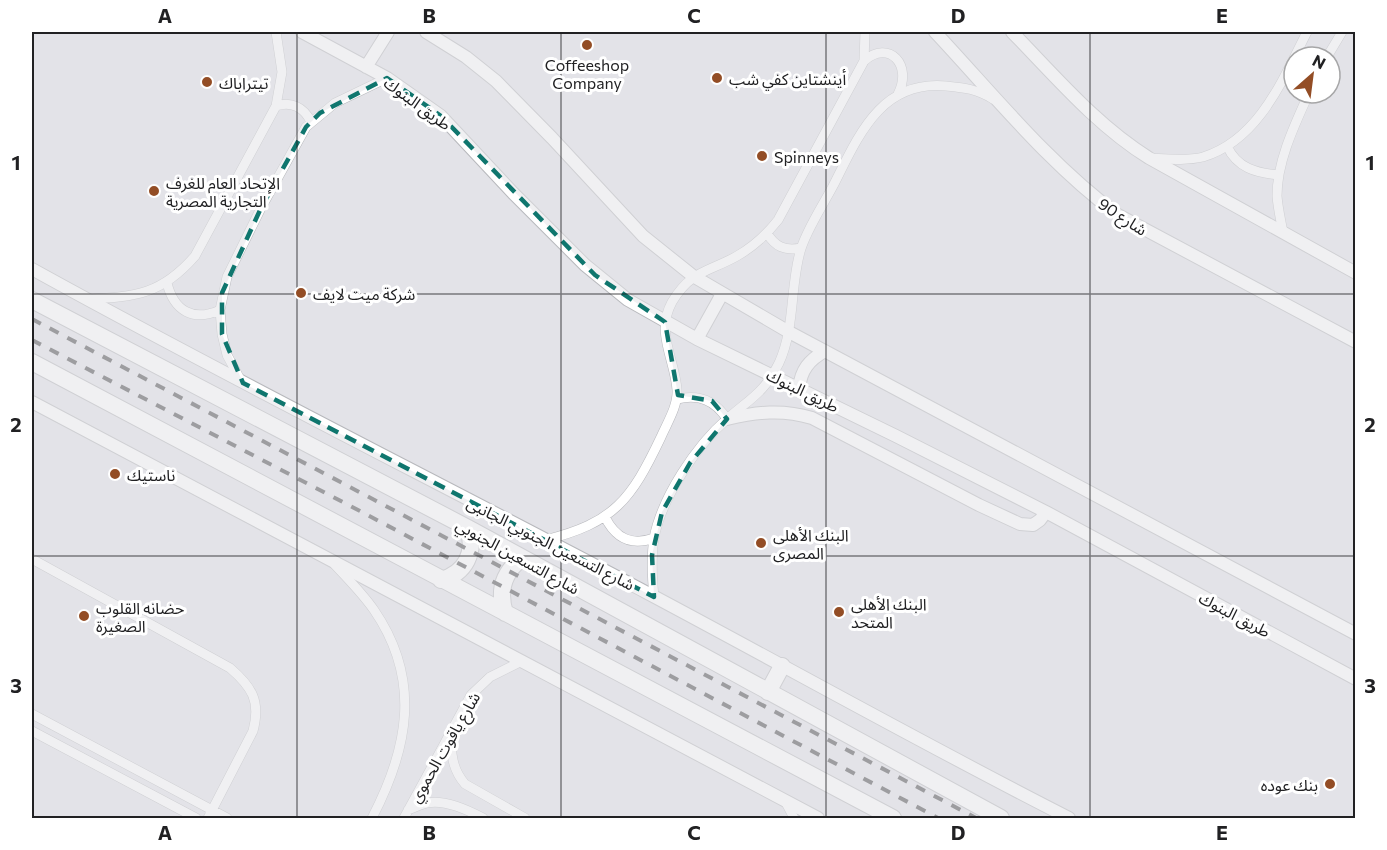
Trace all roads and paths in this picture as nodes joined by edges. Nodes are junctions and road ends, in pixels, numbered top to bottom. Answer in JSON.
{"nodes":[{"id":1,"x":276,"y":32,"type":"edge"},
{"id":2,"x":302,"y":32,"type":"edge"},
{"id":3,"x":388,"y":32,"type":"edge"},
{"id":4,"x":426,"y":32,"type":"edge"},
{"id":5,"x":865,"y":32,"type":"edge"},
{"id":6,"x":935,"y":32,"type":"edge"},
{"id":7,"x":1011,"y":32,"type":"edge"},
{"id":8,"x":1307,"y":32,"type":"edge"},
{"id":9,"x":1342,"y":32,"type":"edge"},
{"id":10,"x":1334,"y":45,"type":"edge"},
{"id":11,"x":864,"y":61,"type":"junction"},
{"id":12,"x":366,"y":67,"type":"junction"},
{"id":13,"x":387,"y":78,"type":"junction"},
{"id":14,"x":898,"y":94,"type":"junction"},
{"id":15,"x":1002,"y":103,"type":"junction"},
{"id":16,"x":1305,"y":105,"type":"edge"},
{"id":17,"x":276,"y":106,"type":"junction"},
{"id":18,"x":310,"y":122,"type":"junction"},
{"id":19,"x":1227,"y":146,"type":"junction"},
{"id":20,"x":1149,"y":158,"type":"junction"},
{"id":21,"x":1279,"y":175,"type":"junction"},
{"id":22,"x":767,"y":233,"type":"junction"},
{"id":23,"x":1283,"y":234,"type":"junction"},
{"id":24,"x":801,"y":248,"type":"junction"},
{"id":25,"x":32,"y":269,"type":"edge"},
{"id":26,"x":1356,"y":273,"type":"edge"},
{"id":27,"x":693,"y":276,"type":"junction"},
{"id":28,"x":167,"y":283,"type":"junction"},
{"id":29,"x":722,"y":294,"type":"junction"},
{"id":30,"x":88,"y":299,"type":"junction"},
{"id":31,"x":32,"y":300,"type":"edge"},
{"id":32,"x":220,"y":310,"type":"junction"},
{"id":33,"x":665,"y":322,"type":"junction"},
{"id":34,"x":789,"y":332,"type":"junction"},
{"id":35,"x":697,"y":339,"type":"junction"},
{"id":36,"x":1356,"y":342,"type":"edge"},
{"id":37,"x":825,"y":351,"type":"junction"},
{"id":38,"x":32,"y":362,"type":"edge"},
{"id":39,"x":772,"y":375,"type":"junction"},
{"id":40,"x":243,"y":382,"type":"junction"},
{"id":41,"x":799,"y":388,"type":"junction"},
{"id":42,"x":677,"y":399,"type":"junction"},
{"id":43,"x":32,"y":402,"type":"edge"},
{"id":44,"x":842,"y":409,"type":"junction"},
{"id":45,"x":727,"y":419,"type":"junction"},
{"id":46,"x":833,"y":427,"type":"junction"},
{"id":47,"x":1046,"y":512,"type":"junction"},
{"id":48,"x":605,"y":518,"type":"junction"},
{"id":49,"x":468,"y":528,"type":"junction"},
{"id":50,"x":654,"y":538,"type":"junction"},
{"id":51,"x":545,"y":540,"type":"junction"},
{"id":52,"x":521,"y":558,"type":"junction"},
{"id":53,"x":32,"y":559,"type":"edge"},
{"id":54,"x":334,"y":563,"type":"junction"},
{"id":55,"x":441,"y":580,"type":"junction"},
{"id":56,"x":654,"y":597,"type":"junction"},
{"id":57,"x":505,"y":613,"type":"junction"},
{"id":58,"x":1356,"y":634,"type":"edge"},
{"id":59,"x":520,"y":662,"type":"junction"},
{"id":60,"x":782,"y":666,"type":"junction"},
{"id":61,"x":1356,"y":679,"type":"edge"},
{"id":62,"x":768,"y":692,"type":"junction"},
{"id":63,"x":32,"y":714,"type":"edge"},
{"id":64,"x":46,"y":722,"type":"junction"},
{"id":65,"x":36,"y":733,"type":"edge"},
{"id":66,"x":450,"y":737,"type":"junction"},
{"id":67,"x":785,"y":801,"type":"junction"},
{"id":68,"x":210,"y":814,"type":"edge"},
{"id":69,"x":406,"y":814,"type":"edge"},
{"id":70,"x":196,"y":819,"type":"edge"},
{"id":71,"x":227,"y":819,"type":"edge"},
{"id":72,"x":372,"y":819,"type":"edge"},
{"id":73,"x":483,"y":819,"type":"edge"},
{"id":74,"x":525,"y":819,"type":"edge"},
{"id":75,"x":794,"y":819,"type":"edge"},
{"id":76,"x":818,"y":819,"type":"edge"},
{"id":77,"x":893,"y":819,"type":"edge"},
{"id":78,"x":1001,"y":819,"type":"edge"},
{"id":79,"x":1069,"y":819,"type":"edge"}],
"edges":[{"from":1,"to":17,"type":"street"},
{"from":2,"to":12,"type":"street","name":"طريق البنوك"},
{"from":3,"to":12,"type":"street"},
{"from":4,"to":27,"type":"street"},
{"from":5,"to":11,"type":"street"},
{"from":6,"to":15,"type":"street","name":"شارع 90"},
{"from":7,"to":20,"type":"street"},
{"from":8,"to":19,"type":"street"},
{"from":9,"to":10,"type":"street"},
{"from":11,"to":14,"type":"street"},
{"from":11,"to":22,"type":"street"},
{"from":12,"to":13,"type":"street","name":"طريق البنوك"},
{"from":13,"to":18,"type":"street"},
{"from":13,"to":33,"type":"street","name":"طريق البنوك"},
{"from":14,"to":15,"type":"street"},
{"from":14,"to":24,"type":"street"},
{"from":15,"to":36,"type":"street","name":"شارع 90"},
{"from":16,"to":21,"type":"street"},
{"from":17,"to":18,"type":"street"},
{"from":17,"to":28,"type":"street"},
{"from":18,"to":32,"type":"street"},
{"from":19,"to":20,"type":"street"},
{"from":19,"to":21,"type":"street"},
{"from":20,"to":23,"type":"street"},
{"from":21,"to":23,"type":"street"},
{"from":22,"to":24,"type":"street"},
{"from":22,"to":27,"type":"street"},
{"from":23,"to":26,"type":"street"},
{"from":24,"to":34,"type":"street"},
{"from":25,"to":30,"type":"street","name":"شارع التسعين الجنوبي الجانبى"},
{"from":27,"to":29,"type":"street"},
{"from":27,"to":33,"type":"street"},
{"from":28,"to":30,"type":"street"},
{"from":28,"to":32,"type":"street"},
{"from":29,"to":34,"type":"street"},
{"from":29,"to":35,"type":"street"},
{"from":30,"to":40,"type":"street","name":"شارع التسعين الجنوبي الجانبى"},
{"from":31,"to":49,"type":"highway","name":"شارع التسعين الجنوبي"},
{"from":32,"to":40,"type":"street"},
{"from":33,"to":35,"type":"street","name":"طريق البنوك"},
{"from":33,"to":42,"type":"street"},
{"from":34,"to":37,"type":"street"},
{"from":34,"to":39,"type":"street"},
{"from":35,"to":39,"type":"street","name":"طريق البنوك"},
{"from":37,"to":41,"type":"street"},
{"from":37,"to":58,"type":"street"},
{"from":38,"to":55,"type":"highway"},
{"from":39,"to":41,"type":"street","name":"طريق البنوك"},
{"from":39,"to":45,"type":"street"},
{"from":40,"to":51,"type":"street","name":"شارع التسعين الجنوبي الجانبى"},
{"from":41,"to":44,"type":"street","name":"طريق البنوك"},
{"from":42,"to":45,"type":"street"},
{"from":42,"to":48,"type":"street"},
{"from":43,"to":54,"type":"street"},
{"from":44,"to":46,"type":"street"},
{"from":44,"to":47,"type":"street","name":"طريق البنوك"},
{"from":45,"to":46,"type":"street"},
{"from":45,"to":50,"type":"street"},
{"from":46,"to":47,"type":"street"},
{"from":47,"to":61,"type":"street","name":"طريق البنوك"},
{"from":48,"to":50,"type":"street"},
{"from":48,"to":51,"type":"street"},
{"from":49,"to":52,"type":"highway","name":"شارع التسعين الجنوبي"},
{"from":49,"to":55,"type":"highway"},
{"from":50,"to":56,"type":"street"},
{"from":51,"to":56,"type":"street","name":"شارع التسعين الجنوبي الجانبى"},
{"from":52,"to":57,"type":"highway"},
{"from":52,"to":62,"type":"highway","name":"شارع التسعين الجنوبي"},
{"from":53,"to":68,"type":"street"},
{"from":54,"to":59,"type":"street"},
{"from":54,"to":72,"type":"street","name":"شارع ياقوت الحموي"},
{"from":55,"to":57,"type":"highway"},
{"from":56,"to":60,"type":"street","name":"شارع التسعين الجنوبي الجانبى"},
{"from":57,"to":77,"type":"highway"},
{"from":59,"to":66,"type":"street","name":"شارع ياقوت الحموي"},
{"from":59,"to":67,"type":"street"},
{"from":60,"to":62,"type":"highway"},
{"from":60,"to":79,"type":"street","name":"شارع التسعين الجنوبي الجانبى"},
{"from":62,"to":78,"type":"highway","name":"شارع التسعين الجنوبي"},
{"from":63,"to":64,"type":"street"},
{"from":64,"to":65,"type":"street"},
{"from":64,"to":68,"type":"street"},
{"from":65,"to":70,"type":"street"},
{"from":66,"to":69,"type":"street","name":"شارع ياقوت الحموي"},
{"from":66,"to":74,"type":"street"},
{"from":67,"to":75,"type":"street"},
{"from":67,"to":76,"type":"street"},
{"from":68,"to":71,"type":"street"},
{"from":69,"to":73,"type":"street"}]}
